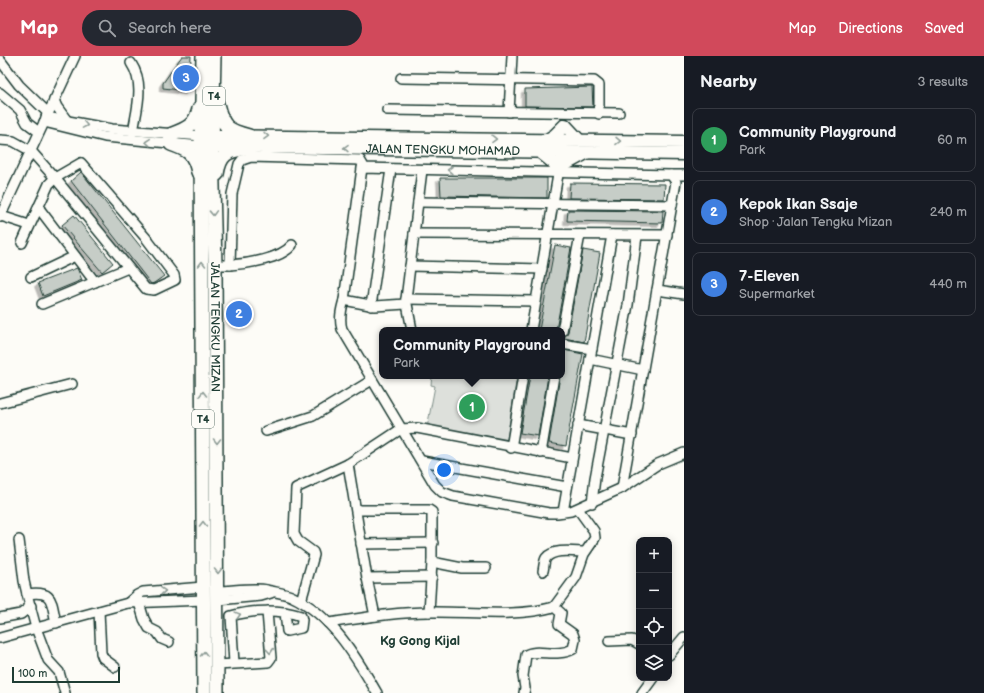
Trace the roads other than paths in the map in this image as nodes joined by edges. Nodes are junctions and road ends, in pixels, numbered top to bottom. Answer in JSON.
{"nodes":[{"id":1,"x":75,"y":56,"type":"edge"},
{"id":2,"x":203,"y":56,"type":"edge"},
{"id":3,"x":214,"y":56,"type":"edge"},
{"id":4,"x":512,"y":56,"type":"edge"},
{"id":5,"x":0,"y":60,"type":"edge"},
{"id":6,"x":131,"y":63,"type":"dead end"},
{"id":7,"x":401,"y":78,"type":"dead end"},
{"id":8,"x":510,"y":81,"type":"junction"},
{"id":9,"x":208,"y":90,"type":"junction"},
{"id":10,"x":0,"y":93,"type":"edge"},
{"id":11,"x":54,"y":100,"type":"junction"},
{"id":12,"x":387,"y":110,"type":"dead end"},
{"id":13,"x":509,"y":112,"type":"junction"},
{"id":14,"x":618,"y":113,"type":"dead end"},
{"id":15,"x":599,"y":114,"type":"junction"},
{"id":16,"x":46,"y":117,"type":"junction"},
{"id":17,"x":565,"y":119,"type":"junction"},
{"id":18,"x":65,"y":125,"type":"junction"},
{"id":19,"x":133,"y":132,"type":"junction"},
{"id":20,"x":38,"y":134,"type":"junction"},
{"id":21,"x":0,"y":140,"type":"edge"},
{"id":22,"x":170,"y":140,"type":"junction"},
{"id":23,"x":547,"y":140,"type":"junction"},
{"id":24,"x":579,"y":140,"type":"junction"},
{"id":25,"x":207,"y":141,"type":"junction"},
{"id":26,"x":252,"y":141,"type":"junction"},
{"id":27,"x":684,"y":142,"type":"edge"},
{"id":28,"x":563,"y":146,"type":"junction"},
{"id":29,"x":31,"y":151,"type":"junction"},
{"id":30,"x":538,"y":151,"type":"junction"},
{"id":31,"x":589,"y":152,"type":"junction"},
{"id":32,"x":684,"y":154,"type":"edge"},
{"id":33,"x":362,"y":168,"type":"junction"},
{"id":34,"x":391,"y":169,"type":"junction"},
{"id":35,"x":422,"y":170,"type":"junction"},
{"id":36,"x":559,"y":172,"type":"junction"},
{"id":37,"x":671,"y":175,"type":"junction"},
{"id":38,"x":684,"y":175,"type":"edge"},
{"id":39,"x":55,"y":178,"type":"junction"},
{"id":40,"x":207,"y":196,"type":"junction"},
{"id":41,"x":418,"y":202,"type":"junction"},
{"id":42,"x":554,"y":203,"type":"junction"},
{"id":43,"x":672,"y":205,"type":"junction"},
{"id":44,"x":38,"y":207,"type":"junction"},
{"id":45,"x":0,"y":217,"type":"edge"},
{"id":46,"x":29,"y":225,"type":"junction"},
{"id":47,"x":414,"y":234,"type":"junction"},
{"id":48,"x":548,"y":234,"type":"junction"},
{"id":49,"x":580,"y":235,"type":"junction"},
{"id":50,"x":612,"y":235,"type":"junction"},
{"id":51,"x":667,"y":235,"type":"junction"},
{"id":52,"x":637,"y":236,"type":"junction"},
{"id":53,"x":22,"y":243,"type":"dead end"},
{"id":54,"x":292,"y":245,"type":"dead end"},
{"id":55,"x":75,"y":256,"type":"junction"},
{"id":56,"x":215,"y":265,"type":"junction"},
{"id":57,"x":230,"y":265,"type":"junction"},
{"id":58,"x":410,"y":266,"type":"junction"},
{"id":59,"x":128,"y":268,"type":"junction"},
{"id":60,"x":542,"y":269,"type":"junction"},
{"id":61,"x":31,"y":277,"type":"dead end"},
{"id":62,"x":95,"y":282,"type":"junction"},
{"id":63,"x":658,"y":290,"type":"junction"},
{"id":64,"x":684,"y":294,"type":"edge"},
{"id":65,"x":344,"y":300,"type":"junction"},
{"id":66,"x":406,"y":301,"type":"junction"},
{"id":67,"x":536,"y":301,"type":"junction"},
{"id":68,"x":42,"y":304,"type":"dead end"},
{"id":69,"x":371,"y":306,"type":"junction"},
{"id":70,"x":411,"y":327,"type":"edge"},
{"id":71,"x":532,"y":327,"type":"edge"},
{"id":72,"x":563,"y":327,"type":"edge"},
{"id":73,"x":565,"y":344,"type":"edge"},
{"id":74,"x":592,"y":349,"type":"junction"},
{"id":75,"x":590,"y":359,"type":"junction"},
{"id":76,"x":615,"y":365,"type":"junction"},
{"id":77,"x":643,"y":370,"type":"junction"},
{"id":78,"x":522,"y":379,"type":"edge"},
{"id":79,"x":553,"y":379,"type":"edge"},
{"id":80,"x":372,"y":380,"type":"junction"},
{"id":81,"x":72,"y":384,"type":"dead end"},
{"id":82,"x":0,"y":403,"type":"edge"},
{"id":83,"x":578,"y":425,"type":"junction"},
{"id":84,"x":401,"y":429,"type":"junction"},
{"id":85,"x":604,"y":430,"type":"junction"},
{"id":86,"x":266,"y":431,"type":"dead end"},
{"id":87,"x":632,"y":435,"type":"junction"},
{"id":88,"x":510,"y":448,"type":"junction"},
{"id":89,"x":541,"y":453,"type":"junction"},
{"id":90,"x":684,"y":453,"type":"edge"},
{"id":91,"x":572,"y":458,"type":"junction"},
{"id":92,"x":422,"y":461,"type":"junction"},
{"id":93,"x":348,"y":464,"type":"junction"},
{"id":94,"x":567,"y":487,"type":"junction"},
{"id":95,"x":622,"y":488,"type":"junction"},
{"id":96,"x":592,"y":503,"type":"junction"},
{"id":97,"x":578,"y":509,"type":"junction"},
{"id":98,"x":357,"y":510,"type":"junction"},
{"id":99,"x":563,"y":512,"type":"junction"},
{"id":100,"x":20,"y":540,"type":"dead end"},
{"id":101,"x":433,"y":543,"type":"junction"},
{"id":102,"x":361,"y":544,"type":"junction"},
{"id":103,"x":585,"y":552,"type":"junction"},
{"id":104,"x":432,"y":562,"type":"junction"},
{"id":105,"x":486,"y":568,"type":"dead end"},
{"id":106,"x":542,"y":571,"type":"dead end"},
{"id":107,"x":432,"y":577,"type":"junction"},
{"id":108,"x":367,"y":578,"type":"junction"},
{"id":109,"x":27,"y":594,"type":"junction"},
{"id":110,"x":204,"y":594,"type":"junction"},
{"id":111,"x":218,"y":596,"type":"junction"},
{"id":112,"x":137,"y":598,"type":"junction"},
{"id":113,"x":301,"y":601,"type":"junction"},
{"id":114,"x":31,"y":606,"type":"junction"},
{"id":115,"x":554,"y":607,"type":"junction"},
{"id":116,"x":99,"y":611,"type":"junction"},
{"id":117,"x":267,"y":612,"type":"junction"},
{"id":118,"x":285,"y":612,"type":"dead end"},
{"id":119,"x":429,"y":612,"type":"junction"},
{"id":120,"x":375,"y":616,"type":"junction"},
{"id":121,"x":0,"y":618,"type":"edge"},
{"id":122,"x":56,"y":623,"type":"junction"},
{"id":123,"x":328,"y":623,"type":"junction"},
{"id":124,"x":36,"y":628,"type":"junction"},
{"id":125,"x":684,"y":637,"type":"edge"},
{"id":126,"x":0,"y":638,"type":"edge"},
{"id":127,"x":609,"y":641,"type":"dead end"},
{"id":128,"x":169,"y":642,"type":"dead end"},
{"id":129,"x":636,"y":642,"type":"edge"},
{"id":130,"x":672,"y":651,"type":"edge"},
{"id":131,"x":234,"y":663,"type":"junction"},
{"id":132,"x":217,"y":665,"type":"junction"},
{"id":133,"x":115,"y":667,"type":"dead end"},
{"id":134,"x":651,"y":681,"type":"edge"},
{"id":135,"x":373,"y":691,"type":"edge"},
{"id":136,"x":65,"y":693,"type":"edge"},
{"id":137,"x":204,"y":693,"type":"edge"},
{"id":138,"x":217,"y":693,"type":"edge"},
{"id":139,"x":524,"y":693,"type":"edge"},
{"id":140,"x":642,"y":693,"type":"edge"}],
"edges":[{"from":1,"to":11,"type":"street"},
{"from":2,"to":9,"type":"highway","name":"JALAN TENGKU MIZAN","number":"T4"},
{"from":3,"to":9,"type":"highway","name":"JALAN TENGKU MIZAN","number":"T4"},
{"from":4,"to":8,"type":"street"},
{"from":5,"to":16,"type":"street"},
{"from":6,"to":19,"type":"street"},
{"from":7,"to":8,"type":"street"},
{"from":8,"to":13,"type":"street"},
{"from":8,"to":15,"type":"street"},
{"from":9,"to":22,"type":"highway"},
{"from":9,"to":25,"type":"highway","name":"JALAN TENGKU MIZAN","number":"T4"},
{"from":9,"to":26,"type":"highway"},
{"from":10,"to":20,"type":"street"},
{"from":11,"to":16,"type":"street"},
{"from":11,"to":18,"type":"street"},
{"from":12,"to":13,"type":"street"},
{"from":13,"to":17,"type":"street"},
{"from":14,"to":15,"type":"street"},
{"from":15,"to":17,"type":"street"},
{"from":16,"to":18,"type":"street"},
{"from":16,"to":20,"type":"street"},
{"from":17,"to":23,"type":"main road"},
{"from":17,"to":24,"type":"main road"},
{"from":17,"to":28,"type":"street"},
{"from":18,"to":19,"type":"street","one_way":true},
{"from":18,"to":20,"type":"street"},
{"from":22,"to":18,"type":"street","one_way":true},
{"from":19,"to":22,"type":"street"},
{"from":20,"to":29,"type":"street"},
{"from":21,"to":29,"type":"street"},
{"from":22,"to":25,"type":"street"},
{"from":22,"to":40,"type":"highway"},
{"from":26,"to":23,"type":"main road","name":"JALAN TENGKU MOHAMAD","one_way":true},
{"from":23,"to":28,"type":"main road","name":"JALAN TENGKU MOHAMAD"},
{"from":24,"to":27,"type":"main road","name":"JALAN TENGKU MOHAMAD","one_way":true},
{"from":24,"to":28,"type":"main road","name":"JALAN TENGKU MOHAMAD"},
{"from":25,"to":26,"type":"main road","name":"JALAN TENGKU MOHAMAD"},
{"from":25,"to":40,"type":"highway","name":"JALAN TENGKU MIZAN","number":"T4"},
{"from":30,"to":26,"type":"main road","name":"JALAN TENGKU MOHAMAD","one_way":true},
{"from":26,"to":40,"type":"highway"},
{"from":28,"to":30,"type":"main road","name":"JALAN TENGKU MOHAMAD"},
{"from":28,"to":31,"type":"main road","name":"JALAN TENGKU MOHAMAD"},
{"from":28,"to":36,"type":"street"},
{"from":29,"to":39,"type":"street"},
{"from":29,"to":45,"type":"street"},
{"from":30,"to":36,"type":"main road"},
{"from":31,"to":32,"type":"main road","name":"JALAN TENGKU MOHAMAD"},
{"from":31,"to":36,"type":"main road"},
{"from":33,"to":34,"type":"street"},
{"from":33,"to":57,"type":"street"},
{"from":33,"to":65,"type":"street"},
{"from":34,"to":35,"type":"street"},
{"from":34,"to":69,"type":"street"},
{"from":36,"to":35,"type":"street","one_way":true},
{"from":35,"to":41,"type":"street"},
{"from":36,"to":37,"type":"street"},
{"from":36,"to":42,"type":"street"},
{"from":37,"to":38,"type":"street"},
{"from":37,"to":43,"type":"street"},
{"from":39,"to":44,"type":"street"},
{"from":39,"to":59,"type":"street"},
{"from":39,"to":59,"type":"street"},
{"from":40,"to":56,"type":"highway","name":"JALAN TENGKU MIZAN","number":"T4","one_way":true},
{"from":110,"to":40,"type":"highway","name":"JALAN TENGKU MIZAN","number":"T4","one_way":true},
{"from":41,"to":42,"type":"street"},
{"from":41,"to":47,"type":"street"},
{"from":42,"to":43,"type":"street"},
{"from":42,"to":48,"type":"street"},
{"from":43,"to":51,"type":"street"},
{"from":44,"to":46,"type":"street"},
{"from":44,"to":55,"type":"street"},
{"from":45,"to":46,"type":"street"},
{"from":46,"to":53,"type":"street"},
{"from":47,"to":48,"type":"street"},
{"from":47,"to":58,"type":"street"},
{"from":48,"to":49,"type":"street"},
{"from":48,"to":60,"type":"street"},
{"from":49,"to":50,"type":"street"},
{"from":49,"to":72,"type":"street"},
{"from":50,"to":52,"type":"street"},
{"from":50,"to":74,"type":"street"},
{"from":51,"to":52,"type":"street"},
{"from":51,"to":63,"type":"street"},
{"from":52,"to":76,"type":"street"},
{"from":54,"to":57,"type":"street"},
{"from":55,"to":61,"type":"street"},
{"from":55,"to":62,"type":"street"},
{"from":56,"to":57,"type":"street"},
{"from":56,"to":111,"type":"highway","name":"JALAN TENGKU MIZAN","number":"T4","one_way":true},
{"from":58,"to":60,"type":"street"},
{"from":58,"to":66,"type":"street"},
{"from":59,"to":62,"type":"street"},
{"from":60,"to":67,"type":"street"},
{"from":62,"to":68,"type":"street"},
{"from":63,"to":64,"type":"street"},
{"from":63,"to":77,"type":"street"},
{"from":65,"to":69,"type":"street"},
{"from":65,"to":80,"type":"street"},
{"from":66,"to":67,"type":"street"},
{"from":66,"to":69,"type":"street"},
{"from":66,"to":70,"type":"street"},
{"from":67,"to":71,"type":"street"},
{"from":73,"to":74,"type":"street"},
{"from":74,"to":75,"type":"street"},
{"from":75,"to":76,"type":"street"},
{"from":75,"to":83,"type":"street"},
{"from":76,"to":77,"type":"street"},
{"from":76,"to":85,"type":"street"},
{"from":77,"to":87,"type":"street"},
{"from":78,"to":88,"type":"street"},
{"from":79,"to":89,"type":"street"},
{"from":80,"to":84,"type":"street"},
{"from":80,"to":86,"type":"street"},
{"from":81,"to":82,"type":"street"},
{"from":83,"to":85,"type":"street"},
{"from":83,"to":91,"type":"street"},
{"from":84,"to":88,"type":"street"},
{"from":84,"to":92,"type":"street"},
{"from":84,"to":93,"type":"street"},
{"from":85,"to":87,"type":"street"},
{"from":85,"to":96,"type":"street"},
{"from":87,"to":95,"type":"street"},
{"from":88,"to":89,"type":"street"},
{"from":89,"to":91,"type":"street"},
{"from":90,"to":95,"type":"street"},
{"from":91,"to":94,"type":"street"},
{"from":92,"to":94,"type":"street"},
{"from":92,"to":99,"type":"street"},
{"from":93,"to":98,"type":"street"},
{"from":93,"to":113,"type":"street"},
{"from":94,"to":99,"type":"street"},
{"from":95,"to":96,"type":"street"},
{"from":96,"to":97,"type":"street"},
{"from":97,"to":99,"type":"street"},
{"from":97,"to":103,"type":"street"},
{"from":98,"to":101,"type":"street"},
{"from":98,"to":102,"type":"street"},
{"from":100,"to":109,"type":"street"},
{"from":101,"to":102,"type":"street"},
{"from":101,"to":104,"type":"street"},
{"from":102,"to":108,"type":"street"},
{"from":103,"to":106,"type":"street"},
{"from":103,"to":115,"type":"street"},
{"from":104,"to":105,"type":"street"},
{"from":104,"to":107,"type":"street"},
{"from":107,"to":108,"type":"street"},
{"from":107,"to":119,"type":"street"},
{"from":108,"to":120,"type":"street"},
{"from":109,"to":114,"type":"street"},
{"from":109,"to":122,"type":"street"},
{"from":110,"to":112,"type":"street"},
{"from":137,"to":110,"type":"highway","name":"JALAN TENGKU MIZAN","number":"T4","one_way":true},
{"from":111,"to":113,"type":"street"},
{"from":111,"to":132,"type":"highway","name":"JALAN TENGKU MIZAN","number":"T4"},
{"from":112,"to":116,"type":"street"},
{"from":112,"to":128,"type":"street"},
{"from":113,"to":123,"type":"street"},
{"from":114,"to":121,"type":"street"},
{"from":114,"to":124,"type":"street"},
{"from":115,"to":119,"type":"street"},
{"from":115,"to":139,"type":"street"},
{"from":116,"to":122,"type":"street"},
{"from":116,"to":133,"type":"street"},
{"from":117,"to":118,"type":"street"},
{"from":131,"to":117,"type":"street","one_way":true},
{"from":117,"to":131,"type":"street","one_way":true},
{"from":119,"to":120,"type":"street"},
{"from":120,"to":123,"type":"street"},
{"from":122,"to":124,"type":"street"},
{"from":123,"to":135,"type":"street"},
{"from":124,"to":126,"type":"street"},
{"from":124,"to":136,"type":"street"},
{"from":125,"to":130,"type":"street"},
{"from":127,"to":129,"type":"street"},
{"from":131,"to":132,"type":"street"},
{"from":132,"to":138,"type":"highway","name":"JALAN TENGKU MIZAN","number":"T4"},
{"from":134,"to":140,"type":"street"}]}
